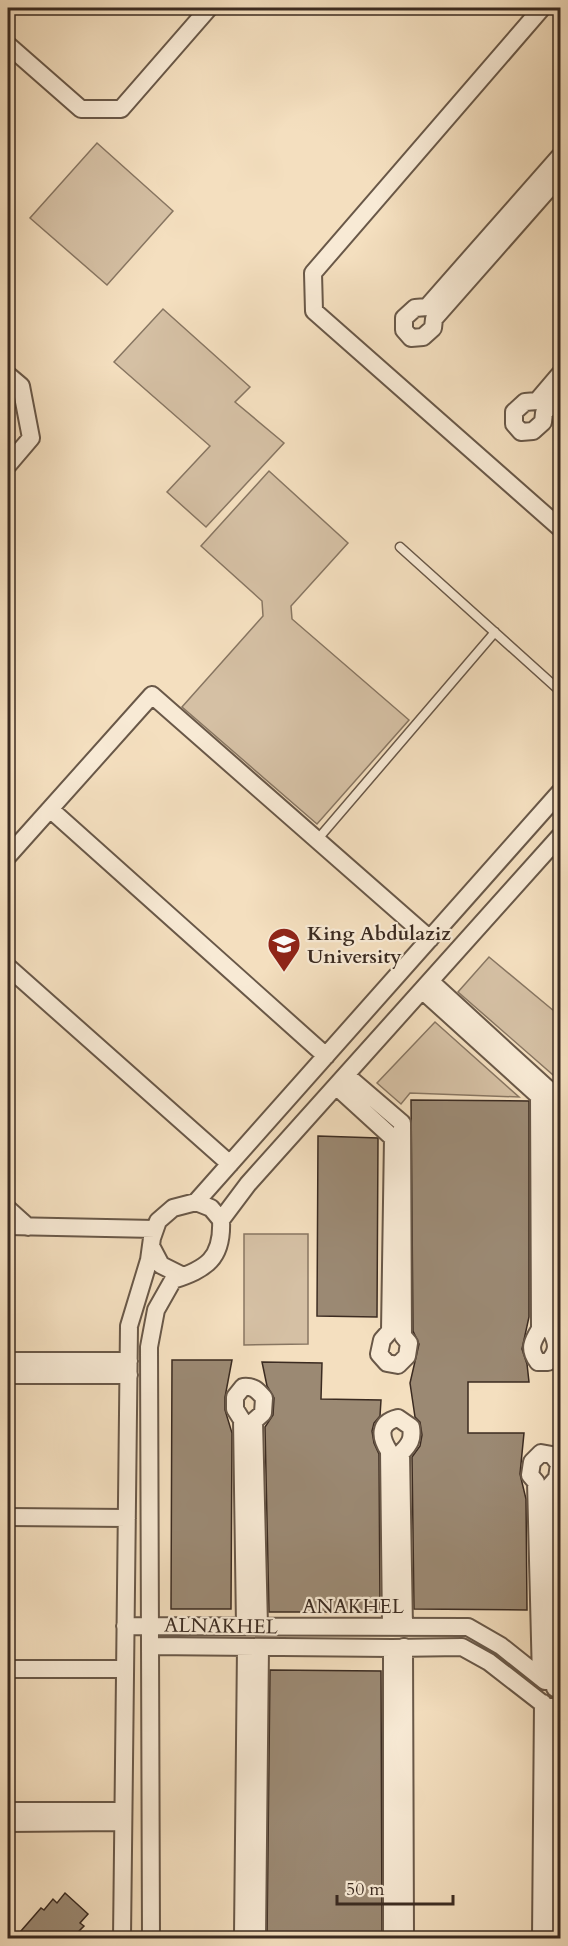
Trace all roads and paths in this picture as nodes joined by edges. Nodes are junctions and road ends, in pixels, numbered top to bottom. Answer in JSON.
{"nodes":[{"id":1,"x":209,"y":8,"type":"edge"},
{"id":2,"x":542,"y":8,"type":"edge"},
{"id":3,"x":8,"y":45,"type":"edge"},
{"id":4,"x":561,"y":156,"type":"edge"},
{"id":5,"x":561,"y":176,"type":"edge"},
{"id":6,"x":8,"y":375,"type":"edge"},
{"id":7,"x":561,"y":375,"type":"edge"},
{"id":8,"x":561,"y":395,"type":"edge"},
{"id":9,"x":8,"y":465,"type":"edge"},
{"id":10,"x":561,"y":528,"type":"edge"},
{"id":11,"x":400,"y":547,"type":"dead end"},
{"id":12,"x":495,"y":632,"type":"junction"},
{"id":13,"x":561,"y":691,"type":"edge"},
{"id":14,"x":561,"y":792,"type":"edge"},
{"id":15,"x":50,"y":808,"type":"junction"},
{"id":16,"x":561,"y":836,"type":"edge"},
{"id":17,"x":317,"y":840,"type":"junction"},
{"id":18,"x":8,"y":856,"type":"edge"},
{"id":19,"x":430,"y":939,"type":"junction"},
{"id":20,"x":8,"y":967,"type":"edge"},
{"id":21,"x":391,"y":984,"type":"junction"},
{"id":22,"x":426,"y":986,"type":"junction"},
{"id":23,"x":405,"y":1009,"type":"junction"},
{"id":24,"x":321,"y":1062,"type":"junction"},
{"id":25,"x":336,"y":1086,"type":"junction"},
{"id":26,"x":230,"y":1164,"type":"junction"},
{"id":27,"x":196,"y":1202,"type":"junction"},
{"id":28,"x":8,"y":1209,"type":"edge"},
{"id":29,"x":221,"y":1220,"type":"junction"},
{"id":30,"x":8,"y":1226,"type":"edge"},
{"id":31,"x":28,"y":1227,"type":"junction"},
{"id":32,"x":153,"y":1237,"type":"junction"},
{"id":33,"x":183,"y":1276,"type":"junction"},
{"id":34,"x":8,"y":1361,"type":"edge"},
{"id":35,"x":129,"y":1368,"type":"junction"},
{"id":36,"x":8,"y":1375,"type":"edge"},
{"id":37,"x":8,"y":1517,"type":"edge"},
{"id":38,"x":126,"y":1524,"type":"junction"},
{"id":39,"x":8,"y":1529,"type":"edge"},
{"id":40,"x":150,"y":1625,"type":"junction"},
{"id":41,"x":125,"y":1626,"type":"junction"},
{"id":42,"x":252,"y":1626,"type":"junction"},
{"id":43,"x":398,"y":1627,"type":"junction"},
{"id":44,"x":150,"y":1646,"type":"junction"},
{"id":45,"x":253,"y":1647,"type":"junction"},
{"id":46,"x":398,"y":1648,"type":"junction"},
{"id":47,"x":8,"y":1658,"type":"edge"},
{"id":48,"x":124,"y":1664,"type":"junction"},
{"id":49,"x":8,"y":1669,"type":"edge"},
{"id":50,"x":541,"y":1678,"type":"junction"},
{"id":51,"x":558,"y":1688,"type":"edge"},
{"id":52,"x":553,"y":1706,"type":"edge"},
{"id":53,"x":8,"y":1811,"type":"edge"},
{"id":54,"x":123,"y":1816,"type":"junction"},
{"id":55,"x":8,"y":1823,"type":"edge"},
{"id":56,"x":122,"y":1938,"type":"edge"},
{"id":57,"x":151,"y":1938,"type":"edge"},
{"id":58,"x":240,"y":1938,"type":"edge"},
{"id":59,"x":257,"y":1938,"type":"edge"},
{"id":60,"x":392,"y":1938,"type":"edge"},
{"id":61,"x":405,"y":1938,"type":"edge"},
{"id":62,"x":541,"y":1938,"type":"edge"},
{"id":63,"x":554,"y":1938,"type":"edge"}],
"edges":[{"from":1,"to":3,"type":"street"},
{"from":2,"to":10,"type":"street"},
{"from":4,"to":5,"type":"street"},
{"from":6,"to":9,"type":"street"},
{"from":7,"to":8,"type":"street"},
{"from":11,"to":12,"type":"lane"},
{"from":12,"to":13,"type":"lane"},
{"from":12,"to":17,"type":"lane"},
{"from":14,"to":19,"type":"street"},
{"from":15,"to":17,"type":"street"},
{"from":15,"to":18,"type":"street"},
{"from":15,"to":24,"type":"street"},
{"from":16,"to":22,"type":"street"},
{"from":17,"to":19,"type":"street"},
{"from":19,"to":21,"type":"street"},
{"from":20,"to":26,"type":"street"},
{"from":21,"to":23,"type":"street"},
{"from":21,"to":24,"type":"street"},
{"from":22,"to":22,"type":"street"},
{"from":22,"to":23,"type":"street"},
{"from":23,"to":25,"type":"street"},
{"from":24,"to":25,"type":"street"},
{"from":24,"to":26,"type":"street"},
{"from":25,"to":25,"type":"street"},
{"from":25,"to":29,"type":"street"},
{"from":26,"to":27,"type":"street"},
{"from":27,"to":29,"type":"street"},
{"from":27,"to":32,"type":"street"},
{"from":28,"to":31,"type":"street"},
{"from":29,"to":33,"type":"street"},
{"from":30,"to":31,"type":"street"},
{"from":31,"to":32,"type":"street"},
{"from":32,"to":33,"type":"street"},
{"from":32,"to":35,"type":"street"},
{"from":33,"to":40,"type":"street"},
{"from":34,"to":35,"type":"street"},
{"from":35,"to":36,"type":"street"},
{"from":35,"to":38,"type":"street"},
{"from":37,"to":38,"type":"street"},
{"from":38,"to":39,"type":"street"},
{"from":38,"to":41,"type":"street"},
{"from":40,"to":41,"type":"street","name":"ANAKHEL"},
{"from":40,"to":42,"type":"street","name":"ANAKHEL"},
{"from":40,"to":44,"type":"street"},
{"from":41,"to":48,"type":"street"},
{"from":42,"to":42,"type":"street"},
{"from":42,"to":43,"type":"street","name":"ANAKHEL"},
{"from":43,"to":43,"type":"street"},
{"from":43,"to":50,"type":"street","name":"ANAKHEL"},
{"from":44,"to":45,"type":"street","name":"ALNAKHEL"},
{"from":44,"to":57,"type":"street"},
{"from":45,"to":46,"type":"street","name":"ALNAKHEL"},
{"from":45,"to":58,"type":"street"},
{"from":45,"to":59,"type":"street"},
{"from":46,"to":52,"type":"street","name":"ALNAKHEL"},
{"from":46,"to":60,"type":"street"},
{"from":46,"to":61,"type":"street"},
{"from":47,"to":48,"type":"street"},
{"from":48,"to":49,"type":"street"},
{"from":48,"to":54,"type":"street"},
{"from":50,"to":51,"type":"street","name":"ANAKHEL"},
{"from":50,"to":51,"type":"street"},
{"from":52,"to":62,"type":"street"},
{"from":52,"to":63,"type":"street"},
{"from":53,"to":54,"type":"street"},
{"from":54,"to":55,"type":"street"},
{"from":54,"to":56,"type":"street"}]}
